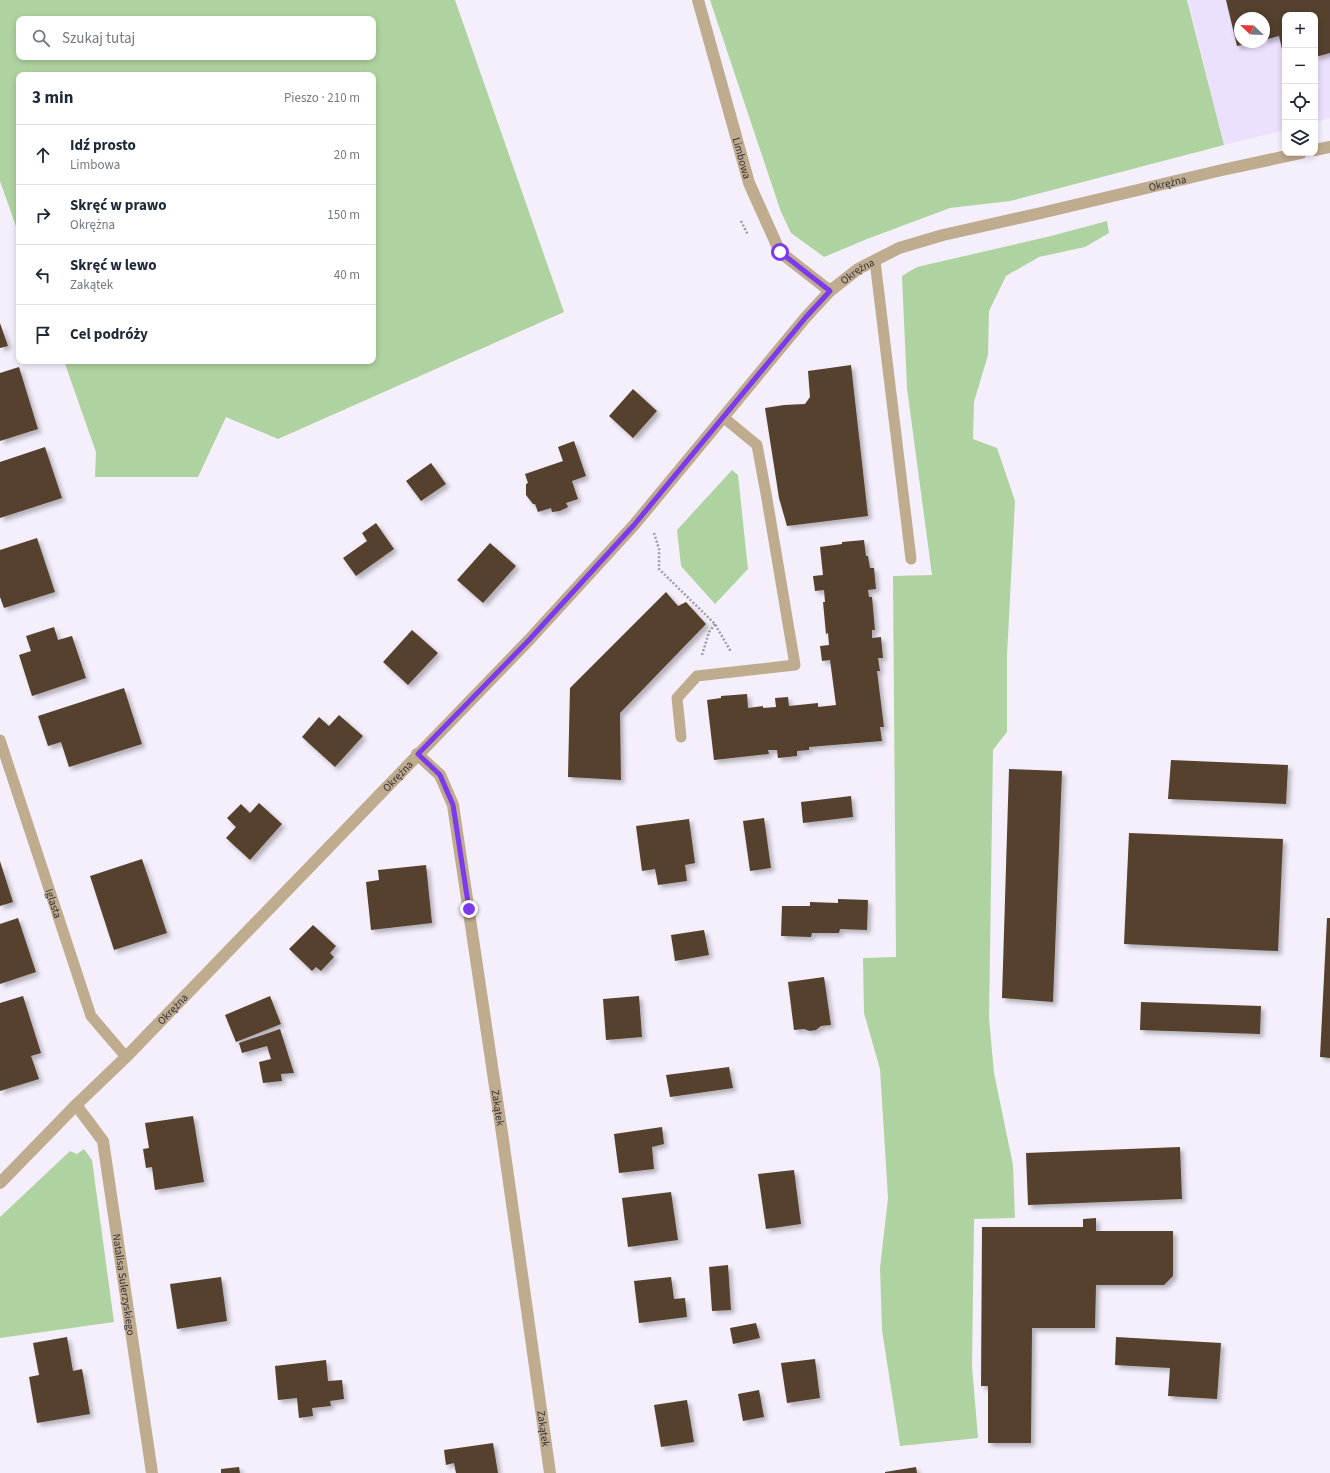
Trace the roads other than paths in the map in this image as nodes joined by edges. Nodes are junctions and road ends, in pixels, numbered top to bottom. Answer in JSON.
{"nodes":[{"id":1,"x":698,"y":0,"type":"edge"},
{"id":2,"x":1330,"y":147,"type":"edge"},
{"id":3,"x":1318,"y":149,"type":"edge"},
{"id":4,"x":1286,"y":156,"type":"edge"},
{"id":5,"x":875,"y":261,"type":"junction"},
{"id":6,"x":830,"y":291,"type":"junction"},
{"id":7,"x":723,"y":417,"type":"junction"},
{"id":8,"x":910,"y":559,"type":"dead end"},
{"id":9,"x":681,"y":737,"type":"dead end"},
{"id":10,"x":0,"y":740,"type":"edge"},
{"id":11,"x":418,"y":754,"type":"junction"},
{"id":12,"x":126,"y":1056,"type":"junction"},
{"id":13,"x":76,"y":1105,"type":"junction"},
{"id":14,"x":0,"y":1183,"type":"edge"},
{"id":15,"x":152,"y":1473,"type":"edge"},
{"id":16,"x":550,"y":1473,"type":"edge"}],
"edges":[{"from":1,"to":6,"type":"street","name":"Limbowa"},
{"from":2,"to":3,"type":"street"},
{"from":4,"to":5,"type":"street","name":"Okrężna"},
{"from":5,"to":6,"type":"street","name":"Okrężna"},
{"from":5,"to":8,"type":"lane"},
{"from":6,"to":7,"type":"street","name":"Okrężna"},
{"from":7,"to":9,"type":"lane"},
{"from":7,"to":11,"type":"street","name":"Okrężna"},
{"from":10,"to":12,"type":"lane","name":"Iglasta"},
{"from":11,"to":12,"type":"street","name":"Okrężna"},
{"from":11,"to":16,"type":"street","name":"Zakątek"},
{"from":12,"to":13,"type":"street","name":"Okrężna"},
{"from":13,"to":14,"type":"street","name":"Okrężna"},
{"from":13,"to":15,"type":"street","name":"Natalisa Sulerzyskiego"}]}
